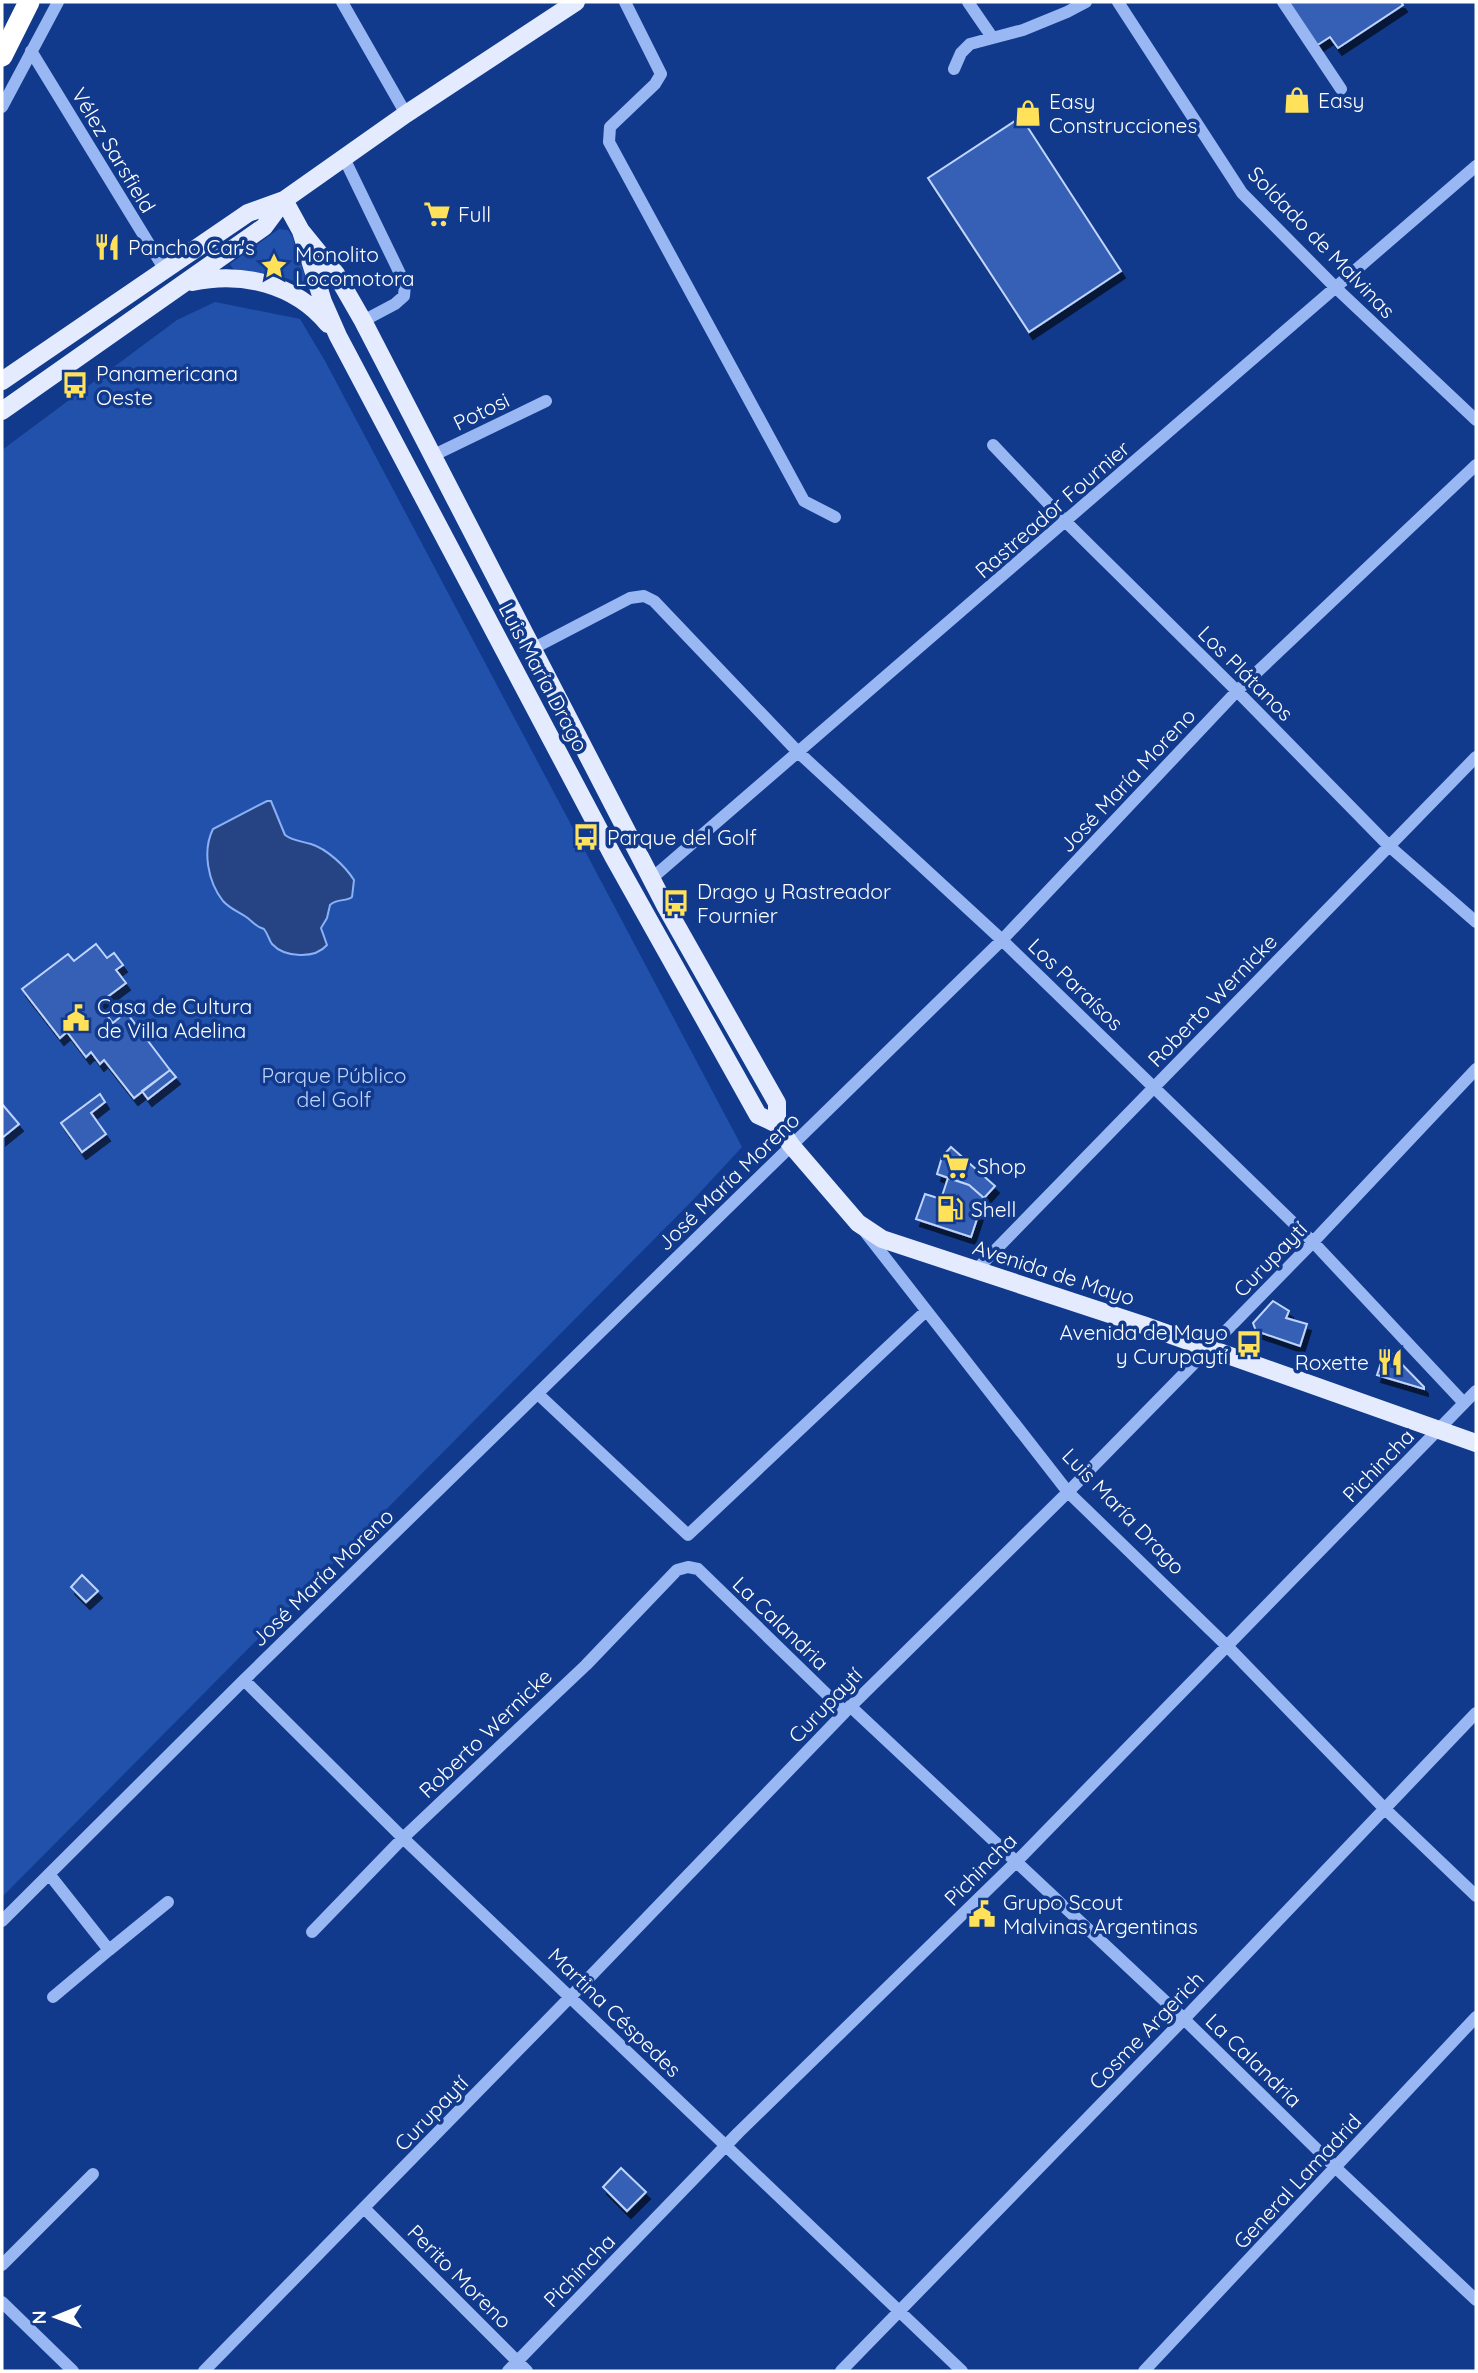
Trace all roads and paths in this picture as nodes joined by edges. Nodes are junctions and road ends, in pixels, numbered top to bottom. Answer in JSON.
{"nodes":[{"id":1,"x":29,"y":2,"type":"edge"},
{"id":2,"x":58,"y":2,"type":"edge"},
{"id":3,"x":342,"y":2,"type":"edge"},
{"id":4,"x":576,"y":2,"type":"edge"},
{"id":5,"x":625,"y":2,"type":"edge"},
{"id":6,"x":968,"y":2,"type":"edge"},
{"id":7,"x":1086,"y":2,"type":"edge"},
{"id":8,"x":1118,"y":2,"type":"edge"},
{"id":9,"x":1283,"y":2,"type":"edge"},
{"id":10,"x":992,"y":37,"type":"junction"},
{"id":11,"x":31,"y":51,"type":"junction"},
{"id":12,"x":2,"y":56,"type":"edge"},
{"id":13,"x":954,"y":69,"type":"dead end"},
{"id":14,"x":1341,"y":89,"type":"dead end"},
{"id":15,"x":2,"y":107,"type":"edge"},
{"id":16,"x":407,"y":114,"type":"junction"},
{"id":17,"x":344,"y":158,"type":"junction"},
{"id":18,"x":1476,"y":166,"type":"edge"},
{"id":19,"x":284,"y":200,"type":"junction"},
{"id":20,"x":301,"y":231,"type":"junction"},
{"id":21,"x":165,"y":270,"type":"junction"},
{"id":22,"x":185,"y":284,"type":"junction"},
{"id":23,"x":1336,"y":288,"type":"junction"},
{"id":24,"x":363,"y":321,"type":"junction"},
{"id":25,"x":338,"y":336,"type":"junction"},
{"id":26,"x":2,"y":381,"type":"edge"},
{"id":27,"x":547,"y":401,"type":"dead end"},
{"id":28,"x":2,"y":411,"type":"edge"},
{"id":29,"x":1476,"y":419,"type":"edge"},
{"id":30,"x":993,"y":446,"type":"dead end"},
{"id":31,"x":432,"y":456,"type":"junction"},
{"id":32,"x":1476,"y":465,"type":"edge"},
{"id":33,"x":835,"y":517,"type":"dead end"},
{"id":34,"x":1066,"y":522,"type":"junction"},
{"id":35,"x":534,"y":648,"type":"junction"},
{"id":36,"x":1237,"y":691,"type":"junction"},
{"id":37,"x":798,"y":752,"type":"junction"},
{"id":38,"x":1476,"y":757,"type":"edge"},
{"id":39,"x":1389,"y":846,"type":"junction"},
{"id":40,"x":651,"y":878,"type":"junction"},
{"id":41,"x":1476,"y":922,"type":"edge"},
{"id":42,"x":1002,"y":940,"type":"junction"},
{"id":43,"x":1476,"y":1069,"type":"edge"},
{"id":44,"x":1155,"y":1087,"type":"junction"},
{"id":45,"x":777,"y":1124,"type":"junction"},
{"id":46,"x":791,"y":1145,"type":"junction"},
{"id":47,"x":858,"y":1223,"type":"junction"},
{"id":48,"x":1313,"y":1242,"type":"junction"},
{"id":49,"x":976,"y":1269,"type":"junction"},
{"id":50,"x":926,"y":1311,"type":"junction"},
{"id":51,"x":1208,"y":1348,"type":"junction"},
{"id":52,"x":1476,"y":1391,"type":"edge"},
{"id":53,"x":538,"y":1394,"type":"junction"},
{"id":54,"x":1464,"y":1404,"type":"junction"},
{"id":55,"x":1438,"y":1430,"type":"junction"},
{"id":56,"x":1476,"y":1443,"type":"edge"},
{"id":57,"x":1068,"y":1492,"type":"junction"},
{"id":58,"x":688,"y":1567,"type":"joint"},
{"id":59,"x":1228,"y":1647,"type":"junction"},
{"id":60,"x":244,"y":1680,"type":"junction"},
{"id":61,"x":848,"y":1709,"type":"junction"},
{"id":62,"x":1476,"y":1713,"type":"edge"},
{"id":63,"x":1384,"y":1808,"type":"junction"},
{"id":64,"x":403,"y":1838,"type":"junction"},
{"id":65,"x":1017,"y":1861,"type":"junction"},
{"id":66,"x":49,"y":1874,"type":"junction"},
{"id":67,"x":1476,"y":1896,"type":"edge"},
{"id":68,"x":168,"y":1902,"type":"dead end"},
{"id":69,"x":2,"y":1921,"type":"edge"},
{"id":70,"x":312,"y":1932,"type":"dead end"},
{"id":71,"x":109,"y":1950,"type":"junction"},
{"id":72,"x":53,"y":1997,"type":"dead end"},
{"id":73,"x":571,"y":1997,"type":"junction"},
{"id":74,"x":1476,"y":2017,"type":"edge"},
{"id":75,"x":1184,"y":2020,"type":"junction"},
{"id":76,"x":727,"y":2146,"type":"junction"},
{"id":77,"x":1336,"y":2168,"type":"junction"},
{"id":78,"x":93,"y":2174,"type":"dead end"},
{"id":79,"x":364,"y":2208,"type":"junction"},
{"id":80,"x":2,"y":2265,"type":"edge"},
{"id":81,"x":1476,"y":2300,"type":"edge"},
{"id":82,"x":2,"y":2302,"type":"edge"},
{"id":83,"x":899,"y":2311,"type":"junction"},
{"id":84,"x":518,"y":2361,"type":"junction"},
{"id":85,"x":73,"y":2371,"type":"edge"},
{"id":86,"x":204,"y":2371,"type":"edge"},
{"id":87,"x":508,"y":2371,"type":"edge"},
{"id":88,"x":527,"y":2371,"type":"edge"},
{"id":89,"x":841,"y":2371,"type":"edge"},
{"id":90,"x":961,"y":2371,"type":"edge"},
{"id":91,"x":1144,"y":2371,"type":"edge"}],
"edges":[{"from":1,"to":12,"type":"highway"},
{"from":2,"to":11,"type":"street"},
{"from":3,"to":16,"type":"street"},
{"from":4,"to":16,"type":"main road"},
{"from":5,"to":33,"type":"street"},
{"from":6,"to":10,"type":"street"},
{"from":7,"to":10,"type":"street"},
{"from":8,"to":23,"type":"street","name":"Soldado de Malvinas"},
{"from":9,"to":14,"type":"street"},
{"from":10,"to":13,"type":"street"},
{"from":11,"to":15,"type":"street"},
{"from":11,"to":21,"type":"street","name":"Vélez Sarsfield"},
{"from":16,"to":17,"type":"main road"},
{"from":17,"to":19,"type":"main road"},
{"from":17,"to":24,"type":"street"},
{"from":18,"to":23,"type":"street","name":"Rastreador Fournier"},
{"from":19,"to":20,"type":"main road","name":"Luis María Drago"},
{"from":19,"to":21,"type":"main road"},
{"from":19,"to":22,"type":"main road"},
{"from":20,"to":24,"type":"main road","name":"Luis María Drago"},
{"from":20,"to":25,"type":"main road","name":"Luis María Drago"},
{"from":21,"to":26,"type":"main road"},
{"from":22,"to":25,"type":"main road"},
{"from":22,"to":28,"type":"main road"},
{"from":23,"to":29,"type":"street","name":"Soldado de Malvinas"},
{"from":23,"to":34,"type":"street","name":"Rastreador Fournier"},
{"from":24,"to":31,"type":"main road","name":"Luis María Drago"},
{"from":25,"to":45,"type":"main road","name":"Luis María Drago"},
{"from":27,"to":31,"type":"street","name":"Potosi"},
{"from":30,"to":34,"type":"street","name":"Los Plátanos"},
{"from":31,"to":35,"type":"main road","name":"Luis María Drago"},
{"from":32,"to":36,"type":"street","name":"José María Moreno"},
{"from":34,"to":36,"type":"street","name":"Los Plátanos"},
{"from":34,"to":37,"type":"street","name":"Rastreador Fournier"},
{"from":35,"to":37,"type":"street","name":"Los Paraísos"},
{"from":35,"to":40,"type":"main road","name":"Luis María Drago"},
{"from":36,"to":39,"type":"street","name":"Los Plátanos"},
{"from":36,"to":42,"type":"street","name":"José María Moreno"},
{"from":37,"to":40,"type":"street","name":"Rastreador Fournier"},
{"from":37,"to":42,"type":"street","name":"Los Paraísos"},
{"from":38,"to":39,"type":"street","name":"Roberto Wernicke"},
{"from":39,"to":41,"type":"street","name":"Los Plátanos"},
{"from":39,"to":44,"type":"street","name":"Roberto Wernicke"},
{"from":40,"to":45,"type":"main road","name":"Luis María Drago"},
{"from":42,"to":44,"type":"street","name":"Los Paraísos"},
{"from":42,"to":46,"type":"street","name":"José María Moreno"},
{"from":43,"to":48,"type":"street","name":"Curupaytí"},
{"from":44,"to":48,"type":"street","name":"Los Paraísos"},
{"from":44,"to":49,"type":"street","name":"Roberto Wernicke"},
{"from":45,"to":46,"type":"main road","name":"Luis María Drago"},
{"from":46,"to":47,"type":"main road","name":"Luis María Drago"},
{"from":46,"to":53,"type":"street","name":"José María Moreno"},
{"from":47,"to":49,"type":"main road","name":"Avenida de Mayo"},
{"from":47,"to":50,"type":"street","name":"Luis María Drago"},
{"from":48,"to":51,"type":"street","name":"Curupaytí"},
{"from":48,"to":54,"type":"street","name":"Los Paraísos"},
{"from":49,"to":51,"type":"main road","name":"Avenida de Mayo"},
{"from":50,"to":53,"type":"street"},
{"from":50,"to":57,"type":"street","name":"Luis María Drago"},
{"from":51,"to":55,"type":"main road","name":"Avenida de Mayo"},
{"from":51,"to":57,"type":"street","name":"Curupaytí"},
{"from":52,"to":54,"type":"street","name":"Pichincha"},
{"from":53,"to":60,"type":"street","name":"José María Moreno"},
{"from":54,"to":55,"type":"street","name":"Pichincha"},
{"from":55,"to":56,"type":"main road","name":"Avenida de Mayo"},
{"from":55,"to":59,"type":"street","name":"Pichincha"},
{"from":57,"to":59,"type":"street","name":"Luis María Drago"},
{"from":57,"to":61,"type":"street","name":"Curupaytí"},
{"from":58,"to":61,"type":"street","name":"La Calandria"},
{"from":58,"to":64,"type":"street","name":"Roberto Wernicke"},
{"from":59,"to":63,"type":"street","name":"Luis María Drago"},
{"from":59,"to":65,"type":"street","name":"Pichincha"},
{"from":60,"to":64,"type":"street","name":"Martina Céspedes"},
{"from":60,"to":66,"type":"street","name":"José María Moreno"},
{"from":61,"to":65,"type":"street","name":"La Calandria"},
{"from":61,"to":73,"type":"street","name":"Curupaytí"},
{"from":62,"to":63,"type":"street","name":"Cosme Argerich"},
{"from":63,"to":67,"type":"street","name":"Luis María Drago"},
{"from":63,"to":75,"type":"street","name":"Cosme Argerich"},
{"from":64,"to":70,"type":"street","name":"Roberto Wernicke"},
{"from":64,"to":73,"type":"street","name":"Martina Céspedes"},
{"from":65,"to":75,"type":"street","name":"La Calandria"},
{"from":65,"to":76,"type":"street","name":"Pichincha"},
{"from":66,"to":69,"type":"street","name":"José María Moreno"},
{"from":66,"to":71,"type":"street"},
{"from":68,"to":71,"type":"street"},
{"from":71,"to":72,"type":"street"},
{"from":73,"to":76,"type":"street","name":"Martina Céspedes"},
{"from":73,"to":79,"type":"street","name":"Curupaytí"},
{"from":74,"to":77,"type":"street","name":"General Lamadrid"},
{"from":75,"to":77,"type":"street","name":"La Calandria"},
{"from":75,"to":83,"type":"street","name":"Cosme Argerich"},
{"from":76,"to":83,"type":"street","name":"Martina Céspedes"},
{"from":76,"to":84,"type":"street","name":"Pichincha"},
{"from":77,"to":81,"type":"street","name":"La Calandria"},
{"from":77,"to":91,"type":"street","name":"General Lamadrid"},
{"from":78,"to":80,"type":"street"},
{"from":79,"to":84,"type":"street","name":"Perito Moreno"},
{"from":79,"to":86,"type":"street","name":"Curupaytí"},
{"from":82,"to":85,"type":"street"},
{"from":83,"to":89,"type":"street","name":"Cosme Argerich"},
{"from":83,"to":90,"type":"street","name":"Martina Céspedes"},
{"from":84,"to":87,"type":"street","name":"Pichincha"},
{"from":84,"to":88,"type":"street","name":"Perito Moreno"}]}
